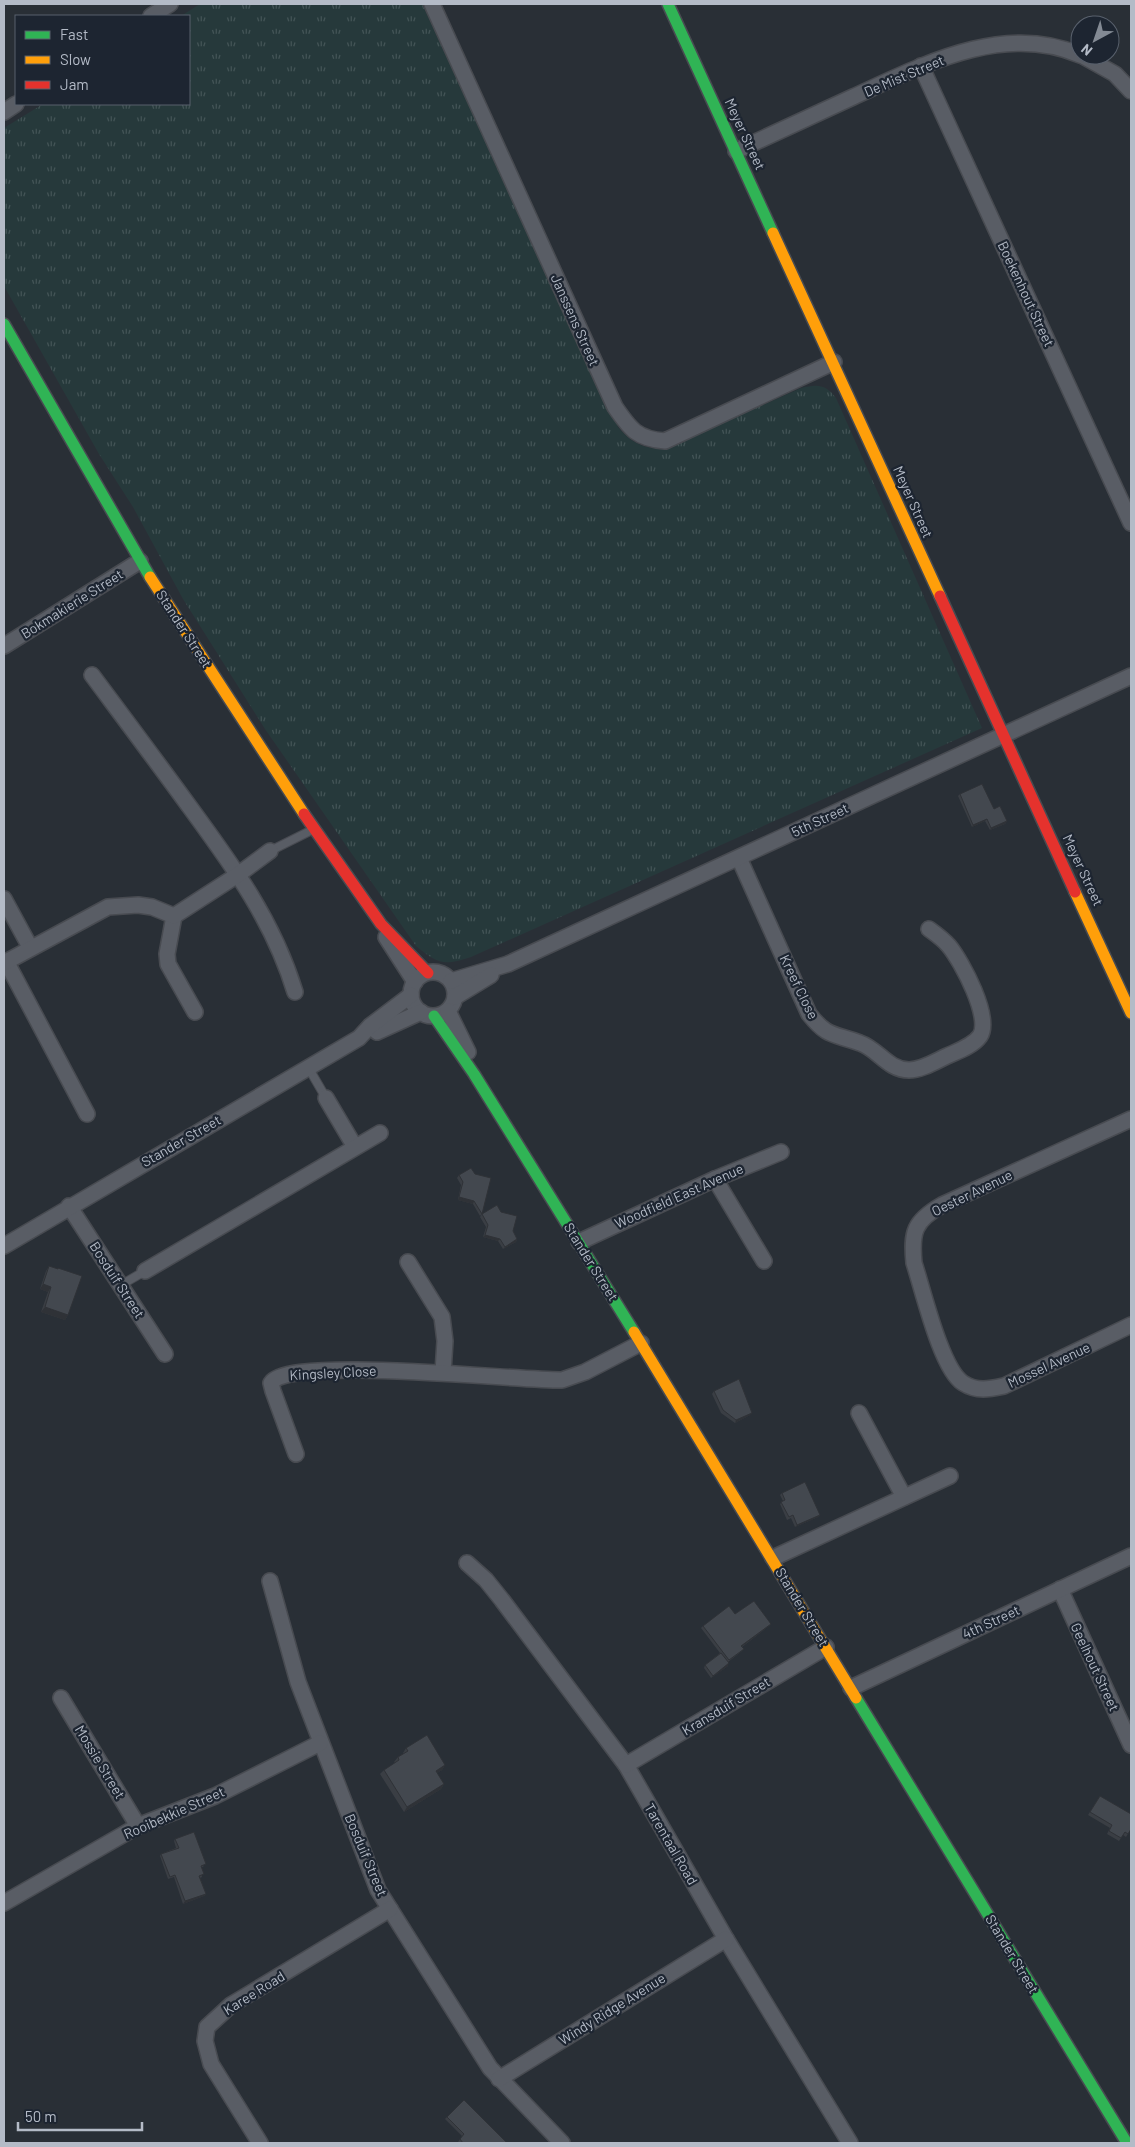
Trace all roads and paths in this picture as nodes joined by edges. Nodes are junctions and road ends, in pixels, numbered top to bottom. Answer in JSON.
{"nodes":[{"id":1,"x":170,"y":4,"type":"edge"},
{"id":2,"x":432,"y":4,"type":"edge"},
{"id":3,"x":668,"y":4,"type":"edge"},
{"id":4,"x":153,"y":15,"type":"edge"},
{"id":5,"x":1070,"y":52,"type":"edge"},
{"id":6,"x":1098,"y":65,"type":"edge"},
{"id":7,"x":921,"y":66,"type":"junction"},
{"id":8,"x":1131,"y":91,"type":"edge"},
{"id":9,"x":15,"y":105,"type":"edge"},
{"id":10,"x":4,"y":112,"type":"edge"},
{"id":11,"x":736,"y":151,"type":"junction"},
{"id":12,"x":4,"y":324,"type":"edge"},
{"id":13,"x":834,"y":362,"type":"junction"},
{"id":14,"x":1131,"y":523,"type":"edge"},
{"id":15,"x":140,"y":561,"type":"junction"},
{"id":16,"x":4,"y":646,"type":"edge"},
{"id":17,"x":92,"y":675,"type":"dead end"},
{"id":18,"x":1131,"y":676,"type":"edge"},
{"id":19,"x":1004,"y":736,"type":"junction"},
{"id":20,"x":314,"y":829,"type":"junction"},
{"id":21,"x":270,"y":851,"type":"joint"},
{"id":22,"x":739,"y":858,"type":"junction"},
{"id":23,"x":239,"y":874,"type":"junction"},
{"id":24,"x":4,"y":900,"type":"edge"},
{"id":25,"x":174,"y":916,"type":"junction"},
{"id":26,"x":381,"y":924,"type":"junction"},
{"id":27,"x":929,"y":929,"type":"dead end"},
{"id":28,"x":30,"y":947,"type":"junction"},
{"id":29,"x":5,"y":962,"type":"edge"},
{"id":30,"x":508,"y":964,"type":"junction"},
{"id":31,"x":428,"y":973,"type":"junction"},
{"id":32,"x":451,"y":981,"type":"junction"},
{"id":33,"x":413,"y":989,"type":"junction"},
{"id":34,"x":295,"y":992,"type":"dead end"},
{"id":35,"x":455,"y":997,"type":"junction"},
{"id":36,"x":194,"y":1012,"type":"dead end"},
{"id":37,"x":434,"y":1013,"type":"junction"},
{"id":38,"x":1131,"y":1013,"type":"edge"},
{"id":39,"x":359,"y":1038,"type":"junction"},
{"id":40,"x":308,"y":1067,"type":"junction"},
{"id":41,"x":474,"y":1074,"type":"joint"},
{"id":42,"x":326,"y":1098,"type":"joint"},
{"id":43,"x":87,"y":1114,"type":"dead end"},
{"id":44,"x":1131,"y":1119,"type":"edge"},
{"id":45,"x":380,"y":1133,"type":"dead end"},
{"id":46,"x":355,"y":1147,"type":"junction"},
{"id":47,"x":781,"y":1152,"type":"dead end"},
{"id":48,"x":715,"y":1179,"type":"junction"},
{"id":49,"x":69,"y":1206,"type":"junction"},
{"id":50,"x":579,"y":1242,"type":"junction"},
{"id":51,"x":4,"y":1246,"type":"edge"},
{"id":52,"x":764,"y":1261,"type":"dead end"},
{"id":53,"x":408,"y":1262,"type":"dead end"},
{"id":54,"x":145,"y":1271,"type":"joint"},
{"id":55,"x":121,"y":1285,"type":"junction"},
{"id":56,"x":1131,"y":1325,"type":"edge"},
{"id":57,"x":641,"y":1343,"type":"junction"},
{"id":58,"x":165,"y":1354,"type":"dead end"},
{"id":59,"x":443,"y":1372,"type":"junction"},
{"id":60,"x":964,"y":1384,"type":"joint"},
{"id":61,"x":859,"y":1413,"type":"dead end"},
{"id":62,"x":296,"y":1454,"type":"dead end"},
{"id":63,"x":950,"y":1476,"type":"dead end"},
{"id":64,"x":904,"y":1497,"type":"junction"},
{"id":65,"x":1131,"y":1556,"type":"edge"},
{"id":66,"x":773,"y":1558,"type":"junction"},
{"id":67,"x":466,"y":1563,"type":"dead end"},
{"id":68,"x":270,"y":1581,"type":"dead end"},
{"id":69,"x":1060,"y":1589,"type":"junction"},
{"id":70,"x":826,"y":1647,"type":"junction"},
{"id":71,"x":851,"y":1688,"type":"junction"},
{"id":72,"x":61,"y":1698,"type":"dead end"},
{"id":73,"x":320,"y":1743,"type":"junction"},
{"id":74,"x":1131,"y":1745,"type":"edge"},
{"id":75,"x":626,"y":1765,"type":"junction"},
{"id":76,"x":138,"y":1826,"type":"junction"},
{"id":77,"x":4,"y":1903,"type":"edge"},
{"id":78,"x":390,"y":1909,"type":"junction"},
{"id":79,"x":726,"y":1939,"type":"junction"},
{"id":80,"x":499,"y":2079,"type":"junction"},
{"id":81,"x":260,"y":2143,"type":"edge"},
{"id":82,"x":562,"y":2143,"type":"edge"},
{"id":83,"x":850,"y":2143,"type":"edge"},
{"id":84,"x":1127,"y":2143,"type":"edge"}],
"edges":[{"from":1,"to":4,"type":"street"},
{"from":2,"to":13,"type":"street","name":"Janssens Street"},
{"from":3,"to":11,"type":"street","name":"Meyer Street"},
{"from":5,"to":7,"type":"street","name":"De Mist Street"},
{"from":6,"to":8,"type":"street","name":"De Mist Street"},
{"from":7,"to":11,"type":"street","name":"De Mist Street"},
{"from":7,"to":14,"type":"street","name":"Boekenhout Street"},
{"from":9,"to":10,"type":"street"},
{"from":11,"to":13,"type":"street","name":"Meyer Street"},
{"from":12,"to":15,"type":"street","name":"Stander Street"},
{"from":13,"to":19,"type":"street","name":"Meyer Street"},
{"from":15,"to":16,"type":"street","name":"Bokmakierie Street"},
{"from":15,"to":20,"type":"street","name":"Stander Street"},
{"from":17,"to":23,"type":"street"},
{"from":18,"to":19,"type":"street","name":"5th Street"},
{"from":19,"to":22,"type":"street","name":"5th Street"},
{"from":19,"to":38,"type":"street","name":"Meyer Street"},
{"from":20,"to":21,"type":"lane"},
{"from":20,"to":26,"type":"street","name":"Stander Street"},
{"from":21,"to":23,"type":"street"},
{"from":22,"to":27,"type":"street","name":"Kreef Close"},
{"from":22,"to":30,"type":"street","name":"5th Street"},
{"from":23,"to":25,"type":"street"},
{"from":23,"to":34,"type":"street"},
{"from":24,"to":28,"type":"street"},
{"from":25,"to":28,"type":"street"},
{"from":25,"to":36,"type":"street"},
{"from":26,"to":31,"type":"street","name":"Stander Street"},
{"from":26,"to":33,"type":"street","name":"Stander Street"},
{"from":28,"to":29,"type":"street"},
{"from":29,"to":43,"type":"street"},
{"from":30,"to":32,"type":"street","name":"5th Street"},
{"from":30,"to":35,"type":"street","name":"5th Street"},
{"from":31,"to":32,"type":"street"},
{"from":31,"to":33,"type":"street"},
{"from":32,"to":35,"type":"street"},
{"from":33,"to":37,"type":"street"},
{"from":33,"to":39,"type":"street","name":"Stander Street"},
{"from":35,"to":37,"type":"street"},
{"from":37,"to":39,"type":"street","name":"Stander Street"},
{"from":37,"to":41,"type":"street","name":"Stander Street"},
{"from":39,"to":40,"type":"street","name":"Stander Street"},
{"from":40,"to":42,"type":"lane"},
{"from":40,"to":49,"type":"street","name":"Stander Street"},
{"from":41,"to":50,"type":"street","name":"Stander Street"},
{"from":42,"to":46,"type":"street"},
{"from":44,"to":60,"type":"street","name":"Oester Avenue"},
{"from":45,"to":46,"type":"street"},
{"from":46,"to":54,"type":"street"},
{"from":47,"to":48,"type":"street","name":"Woodfield East Avenue"},
{"from":48,"to":50,"type":"street","name":"Woodfield East Avenue"},
{"from":48,"to":52,"type":"street"},
{"from":49,"to":51,"type":"street","name":"Stander Street"},
{"from":49,"to":55,"type":"street","name":"Bosduif Street"},
{"from":50,"to":57,"type":"street","name":"Stander Street"},
{"from":53,"to":59,"type":"street"},
{"from":54,"to":55,"type":"lane"},
{"from":55,"to":58,"type":"street","name":"Bosduif Street"},
{"from":56,"to":60,"type":"street","name":"Mossel Avenue"},
{"from":57,"to":59,"type":"street","name":"Kingsley Close"},
{"from":57,"to":66,"type":"street","name":"Stander Street"},
{"from":59,"to":62,"type":"street","name":"Kingsley Close"},
{"from":61,"to":64,"type":"street"},
{"from":63,"to":64,"type":"street"},
{"from":64,"to":66,"type":"street"},
{"from":65,"to":69,"type":"street","name":"4th Street"},
{"from":66,"to":70,"type":"street","name":"Stander Street"},
{"from":67,"to":75,"type":"street","name":"Tarentaal Road"},
{"from":68,"to":73,"type":"street","name":"Bosduif Street"},
{"from":69,"to":71,"type":"street","name":"4th Street"},
{"from":69,"to":74,"type":"street","name":"Geelhout Street"},
{"from":70,"to":71,"type":"street","name":"Stander Street"},
{"from":70,"to":75,"type":"street","name":"Kransduif Street"},
{"from":71,"to":84,"type":"street","name":"Stander Street"},
{"from":72,"to":76,"type":"street","name":"Mossie Street"},
{"from":73,"to":76,"type":"street","name":"Rooibekkie Street"},
{"from":73,"to":78,"type":"street","name":"Bosduif Street"},
{"from":75,"to":79,"type":"street","name":"Tarentaal Road"},
{"from":76,"to":77,"type":"street","name":"Rooibekkie Street"},
{"from":78,"to":80,"type":"street","name":"Bosduif Street"},
{"from":78,"to":81,"type":"street","name":"Karee Road"},
{"from":79,"to":80,"type":"street","name":"Windy Ridge Avenue"},
{"from":79,"to":83,"type":"street","name":"Tarentaal Road"},
{"from":80,"to":82,"type":"street","name":"Bosduif Street"}]}
